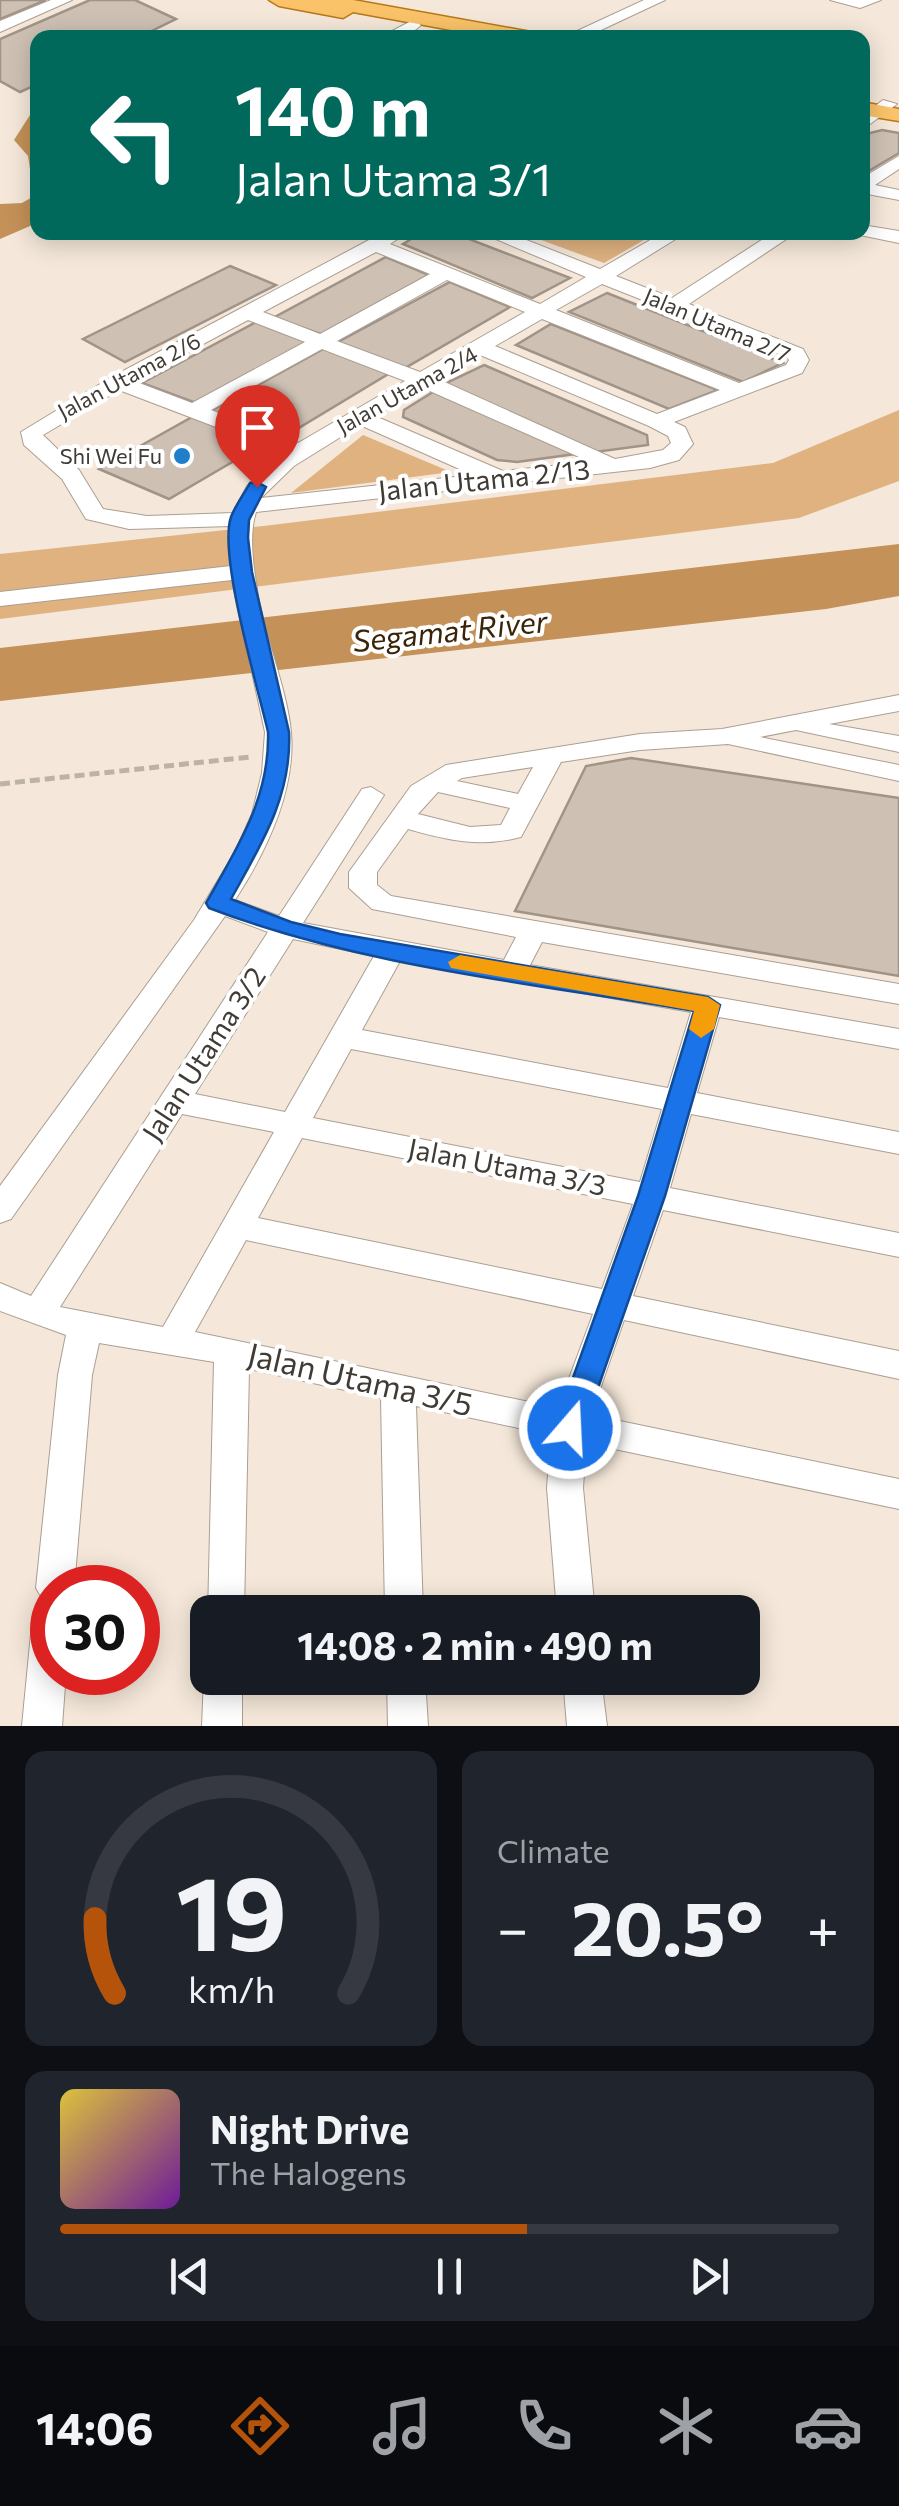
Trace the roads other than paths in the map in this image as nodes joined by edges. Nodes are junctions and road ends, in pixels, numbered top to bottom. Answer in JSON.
{"nodes":[{"id":1,"x":64,"y":0,"type":"edge"},
{"id":2,"x":279,"y":0,"type":"edge"},
{"id":3,"x":320,"y":0,"type":"edge"},
{"id":4,"x":657,"y":0,"type":"edge"},
{"id":5,"x":838,"y":0,"type":"edge"},
{"id":6,"x":873,"y":0,"type":"edge"},
{"id":7,"x":0,"y":27,"type":"edge"},
{"id":8,"x":394,"y":30,"type":"edge"},
{"id":9,"x":487,"y":30,"type":"edge"},
{"id":10,"x":588,"y":30,"type":"edge"},
{"id":11,"x":878,"y":111,"type":"edge"},
{"id":12,"x":899,"y":127,"type":"edge"},
{"id":13,"x":899,"y":161,"type":"edge"},
{"id":14,"x":870,"y":181,"type":"edge"},
{"id":15,"x":870,"y":189,"type":"edge"},
{"id":16,"x":899,"y":196,"type":"edge"},
{"id":17,"x":870,"y":232,"type":"edge"},
{"id":18,"x":899,"y":237,"type":"edge"},
{"id":19,"x":386,"y":240,"type":"edge"},
{"id":20,"x":508,"y":240,"type":"edge"},
{"id":21,"x":664,"y":240,"type":"edge"},
{"id":22,"x":776,"y":240,"type":"edge"},
{"id":23,"x":375,"y":246,"type":"junction"},
{"id":24,"x":446,"y":273,"type":"junction"},
{"id":25,"x":601,"y":277,"type":"junction"},
{"id":26,"x":674,"y":305,"type":"junction"},
{"id":27,"x":544,"y":311,"type":"junction"},
{"id":28,"x":247,"y":314,"type":"junction"},
{"id":29,"x":322,"y":341,"type":"junction"},
{"id":30,"x":482,"y":348,"type":"junction"},
{"id":31,"x":424,"y":381,"type":"junction"},
{"id":32,"x":116,"y":382,"type":"junction"},
{"id":33,"x":738,"y":390,"type":"junction"},
{"id":34,"x":196,"y":410,"type":"junction"},
{"id":35,"x":358,"y":416,"type":"junction"},
{"id":36,"x":657,"y":420,"type":"junction"},
{"id":37,"x":301,"y":452,"type":"junction"},
{"id":38,"x":610,"y":466,"type":"junction"},
{"id":39,"x":498,"y":477,"type":"junction"},
{"id":40,"x":242,"y":513,"type":"junction"},
{"id":41,"x":244,"y":578,"type":"junction"},
{"id":42,"x":0,"y":599,"type":"edge"},
{"id":43,"x":894,"y":706,"type":"edge"},
{"id":44,"x":797,"y":726,"type":"junction"},
{"id":45,"x":722,"y":737,"type":"junction"},
{"id":46,"x":899,"y":744,"type":"edge"},
{"id":47,"x":552,"y":755,"type":"junction"},
{"id":48,"x":899,"y":772,"type":"edge"},
{"id":49,"x":431,"y":784,"type":"junction"},
{"id":50,"x":370,"y":795,"type":"dead end"},
{"id":51,"x":528,"y":804,"type":"junction"},
{"id":52,"x":400,"y":818,"type":"junction"},
{"id":53,"x":217,"y":903,"type":"junction"},
{"id":54,"x":284,"y":928,"type":"junction"},
{"id":55,"x":534,"y":931,"type":"junction"},
{"id":56,"x":391,"y":951,"type":"junction"},
{"id":57,"x":512,"y":972,"type":"junction"},
{"id":58,"x":899,"y":994,"type":"edge"},
{"id":59,"x":708,"y":1005,"type":"junction"},
{"id":60,"x":345,"y":1037,"type":"junction"},
{"id":61,"x":899,"y":1039,"type":"edge"},
{"id":62,"x":174,"y":1101,"type":"junction"},
{"id":63,"x":680,"y":1102,"type":"junction"},
{"id":64,"x":295,"y":1125,"type":"junction"},
{"id":65,"x":899,"y":1143,"type":"edge"},
{"id":66,"x":652,"y":1196,"type":"junction"},
{"id":67,"x":0,"y":1210,"type":"edge"},
{"id":68,"x":239,"y":1226,"type":"junction"},
{"id":69,"x":899,"y":1245,"type":"edge"},
{"id":70,"x":0,"y":1296,"type":"edge"},
{"id":71,"x":616,"y":1305,"type":"junction"},
{"id":72,"x":38,"y":1313,"type":"junction"},
{"id":73,"x":85,"y":1326,"type":"junction"},
{"id":74,"x":172,"y":1342,"type":"junction"},
{"id":75,"x":232,"y":1352,"type":"junction"},
{"id":76,"x":899,"y":1365,"type":"edge"},
{"id":77,"x":398,"y":1388,"type":"junction"},
{"id":78,"x":570,"y":1428,"type":"junction"},
{"id":79,"x":899,"y":1494,"type":"edge"},
{"id":80,"x":57,"y":1565,"type":"edge"},
{"id":81,"x":225,"y":1595,"type":"edge"},
{"id":82,"x":404,"y":1595,"type":"edge"},
{"id":83,"x":574,"y":1595,"type":"edge"},
{"id":84,"x":45,"y":1695,"type":"edge"},
{"id":85,"x":223,"y":1695,"type":"edge"},
{"id":86,"x":407,"y":1695,"type":"edge"},
{"id":87,"x":584,"y":1695,"type":"edge"},
{"id":88,"x":42,"y":1726,"type":"edge"},
{"id":89,"x":222,"y":1726,"type":"edge"},
{"id":90,"x":408,"y":1726,"type":"edge"},
{"id":91,"x":587,"y":1726,"type":"edge"}],
"edges":[{"from":1,"to":7,"type":"street"},
{"from":2,"to":8,"type":"main road"},
{"from":3,"to":9,"type":"main road"},
{"from":4,"to":10,"type":"street"},
{"from":5,"to":6,"type":"street"},
{"from":11,"to":12,"type":"street"},
{"from":13,"to":14,"type":"street"},
{"from":15,"to":16,"type":"street"},
{"from":17,"to":18,"type":"street"},
{"from":19,"to":23,"type":"street","name":"Jalan Utama 2/6"},
{"from":20,"to":25,"type":"street","name":"Jalan Utama 2/7"},
{"from":21,"to":25,"type":"street","name":"Jalan Utama 2/4"},
{"from":22,"to":26,"type":"street"},
{"from":23,"to":24,"type":"street"},
{"from":23,"to":28,"type":"street","name":"Jalan Utama 2/6"},
{"from":24,"to":27,"type":"street"},
{"from":24,"to":29,"type":"street"},
{"from":25,"to":26,"type":"street","name":"Jalan Utama 2/7"},
{"from":25,"to":27,"type":"street","name":"Jalan Utama 2/4"},
{"from":26,"to":33,"type":"street","name":"Jalan Utama 2/7"},
{"from":27,"to":30,"type":"street","name":"Jalan Utama 2/4"},
{"from":27,"to":33,"type":"street"},
{"from":28,"to":29,"type":"street"},
{"from":28,"to":32,"type":"street","name":"Jalan Utama 2/6"},
{"from":29,"to":31,"type":"street"},
{"from":29,"to":34,"type":"street"},
{"from":30,"to":31,"type":"street","name":"Jalan Utama 2/4"},
{"from":30,"to":36,"type":"street"},
{"from":31,"to":35,"type":"street","name":"Jalan Utama 2/4"},
{"from":31,"to":38,"type":"street"},
{"from":32,"to":34,"type":"street"},
{"from":32,"to":40,"type":"street","name":"Jalan Utama 2/6"},
{"from":33,"to":36,"type":"street","name":"Jalan Utama 2/7"},
{"from":34,"to":37,"type":"street"},
{"from":35,"to":37,"type":"street","name":"Jalan Utama 2/4"},
{"from":35,"to":39,"type":"street"},
{"from":36,"to":38,"type":"street","name":"Jalan Utama 2/13"},
{"from":37,"to":40,"type":"street","name":"Jalan Utama 2/4"},
{"from":38,"to":39,"type":"street","name":"Jalan Utama 2/13"},
{"from":39,"to":40,"type":"street","name":"Jalan Utama 2/13"},
{"from":40,"to":41,"type":"street"},
{"from":41,"to":42,"type":"street"},
{"from":41,"to":53,"type":"street"},
{"from":43,"to":44,"type":"street"},
{"from":44,"to":45,"type":"street"},
{"from":44,"to":46,"type":"street"},
{"from":45,"to":47,"type":"street"},
{"from":45,"to":48,"type":"street"},
{"from":47,"to":49,"type":"street"},
{"from":47,"to":51,"type":"street"},
{"from":49,"to":51,"type":"street"},
{"from":49,"to":52,"type":"street"},
{"from":50,"to":54,"type":"street","name":"Jalan Utama 3/2"},
{"from":51,"to":52,"type":"street"},
{"from":52,"to":55,"type":"street"},
{"from":53,"to":54,"type":"street"},
{"from":53,"to":67,"type":"street"},
{"from":54,"to":56,"type":"street"},
{"from":54,"to":62,"type":"street","name":"Jalan Utama 3/2"},
{"from":55,"to":57,"type":"street"},
{"from":55,"to":58,"type":"street"},
{"from":56,"to":57,"type":"street"},
{"from":56,"to":60,"type":"street"},
{"from":57,"to":59,"type":"street"},
{"from":59,"to":61,"type":"street"},
{"from":59,"to":63,"type":"street"},
{"from":60,"to":63,"type":"street"},
{"from":60,"to":64,"type":"street"},
{"from":62,"to":64,"type":"street","name":"Jalan Utama 3/3"},
{"from":62,"to":72,"type":"street","name":"Jalan Utama 3/2"},
{"from":63,"to":65,"type":"street"},
{"from":63,"to":66,"type":"street"},
{"from":64,"to":66,"type":"street","name":"Jalan Utama 3/3"},
{"from":64,"to":68,"type":"street"},
{"from":66,"to":69,"type":"street","name":"Jalan Utama 3/3"},
{"from":66,"to":71,"type":"street"},
{"from":68,"to":71,"type":"street"},
{"from":68,"to":74,"type":"street"},
{"from":70,"to":72,"type":"street","name":"Jalan Utama 3/5"},
{"from":71,"to":76,"type":"street"},
{"from":71,"to":78,"type":"street"},
{"from":72,"to":73,"type":"street","name":"Jalan Utama 3/5"},
{"from":73,"to":74,"type":"street","name":"Jalan Utama 3/5"},
{"from":73,"to":80,"type":"street"},
{"from":74,"to":75,"type":"street","name":"Jalan Utama 3/5"},
{"from":75,"to":77,"type":"street","name":"Jalan Utama 3/5"},
{"from":75,"to":81,"type":"street"},
{"from":77,"to":78,"type":"street","name":"Jalan Utama 3/5"},
{"from":77,"to":82,"type":"street"},
{"from":78,"to":79,"type":"street","name":"Jalan Utama 3/5"},
{"from":78,"to":83,"type":"street"},
{"from":84,"to":88,"type":"street"},
{"from":85,"to":89,"type":"street"},
{"from":86,"to":90,"type":"street"},
{"from":87,"to":91,"type":"street"}]}
